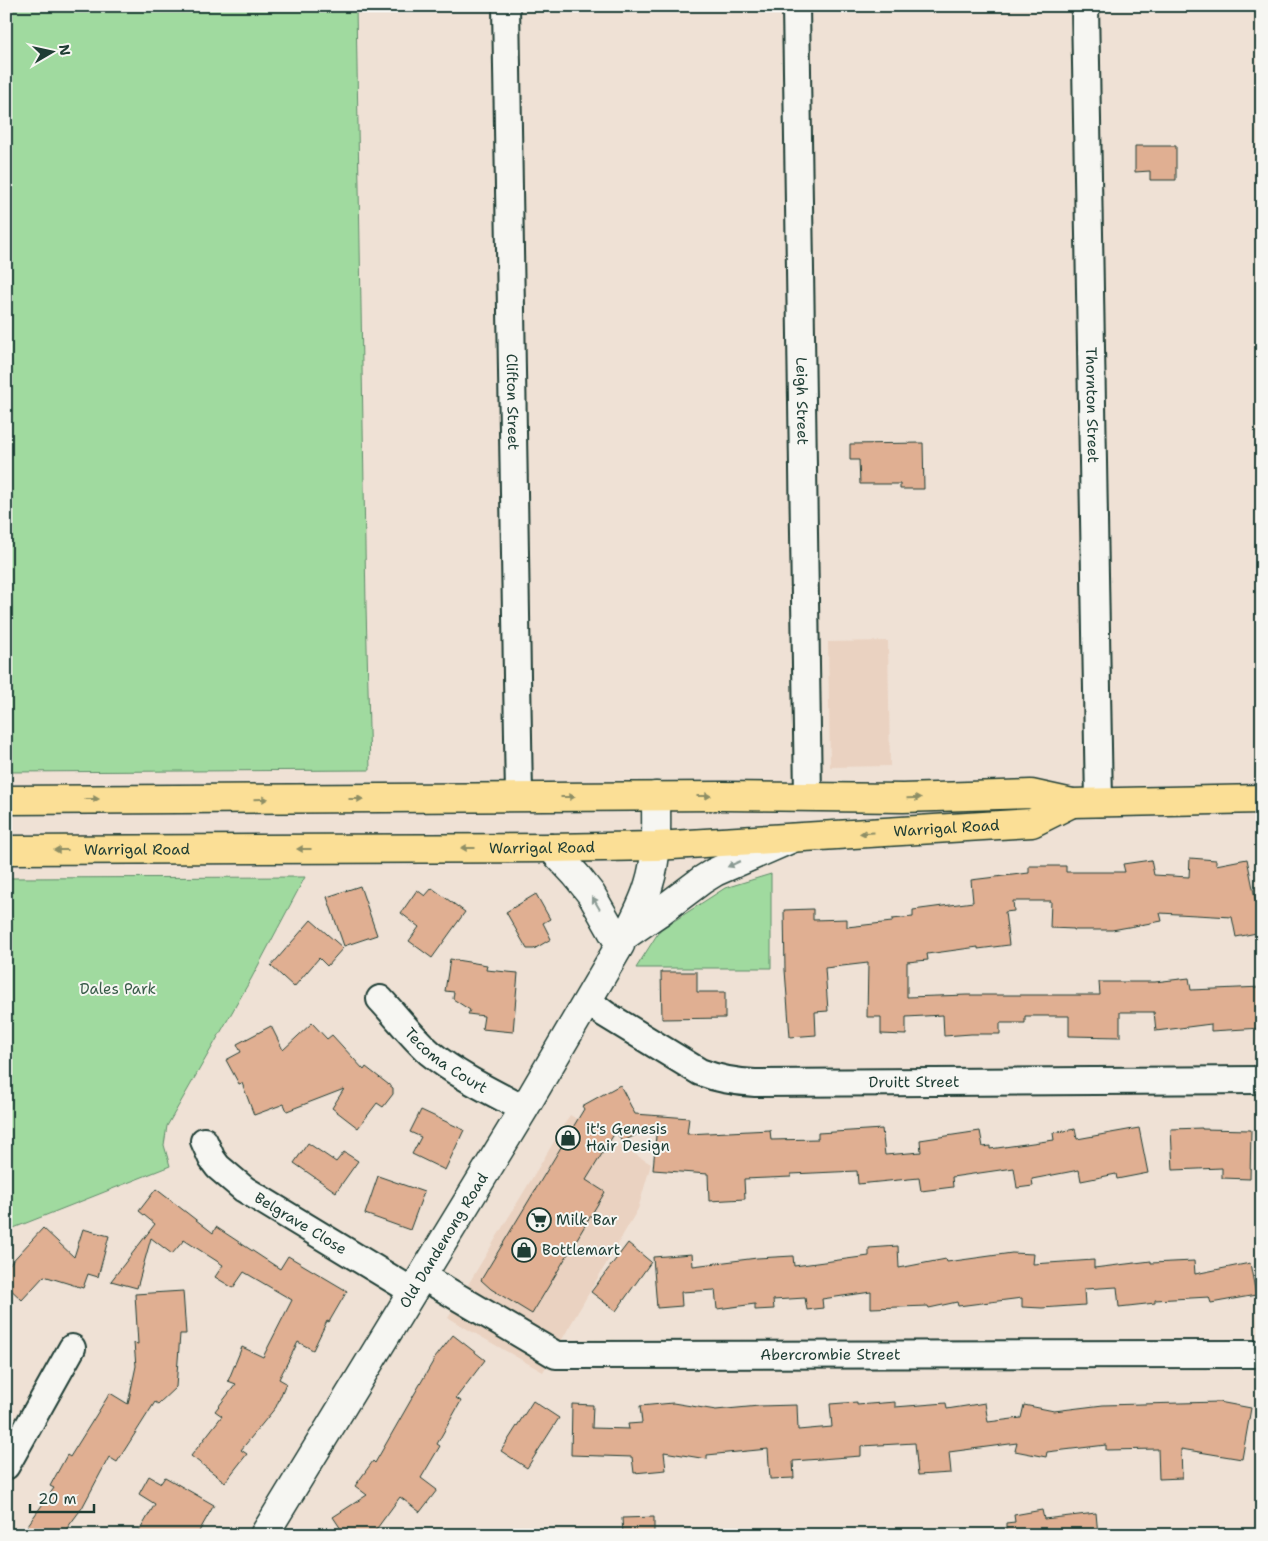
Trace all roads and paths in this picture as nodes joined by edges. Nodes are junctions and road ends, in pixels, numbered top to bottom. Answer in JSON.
{"nodes":[{"id":1,"x":506,"y":6,"type":"edge"},
{"id":2,"x":796,"y":6,"type":"edge"},
{"id":3,"x":1084,"y":6,"type":"edge"},
{"id":4,"x":656,"y":796,"type":"junction"},
{"id":5,"x":808,"y":796,"type":"junction"},
{"id":6,"x":519,"y":798,"type":"junction"},
{"id":7,"x":1262,"y":799,"type":"edge"},
{"id":8,"x":6,"y":800,"type":"edge"},
{"id":9,"x":1099,"y":803,"type":"junction"},
{"id":10,"x":1072,"y":804,"type":"junction"},
{"id":11,"x":795,"y":837,"type":"junction"},
{"id":12,"x":656,"y":846,"type":"junction"},
{"id":13,"x":551,"y":848,"type":"junction"},
{"id":14,"x":6,"y":850,"type":"edge"},
{"id":15,"x":623,"y":940,"type":"junction"},
{"id":16,"x":380,"y":999,"type":"dead end"},
{"id":17,"x":588,"y":1002,"type":"junction"},
{"id":18,"x":1262,"y":1080,"type":"edge"},
{"id":19,"x":524,"y":1109,"type":"junction"},
{"id":20,"x":204,"y":1140,"type":"dead end"},
{"id":21,"x":417,"y":1283,"type":"junction"},
{"id":22,"x":72,"y":1348,"type":"dead end"},
{"id":23,"x":1262,"y":1354,"type":"edge"},
{"id":24,"x":6,"y":1466,"type":"edge"},
{"id":25,"x":265,"y":1535,"type":"edge"}],
"edges":[{"from":1,"to":6,"type":"street","name":"Clifton Street"},
{"from":2,"to":5,"type":"street","name":"Leigh Street"},
{"from":3,"to":9,"type":"street","name":"Thornton Street"},
{"from":4,"to":5,"type":"highway","name":"Warrigal Road","one_way":true},
{"from":6,"to":4,"type":"highway","name":"Warrigal Road","one_way":true},
{"from":4,"to":12,"type":"main road","name":"Old Dandenong Road"},
{"from":5,"to":10,"type":"highway","name":"Warrigal Road","one_way":true},
{"from":8,"to":6,"type":"highway","name":"Warrigal Road","one_way":true},
{"from":7,"to":9,"type":"highway","name":"Warrigal Road"},
{"from":9,"to":10,"type":"highway","name":"Warrigal Road"},
{"from":10,"to":11,"type":"highway","name":"Warrigal Road","one_way":true},
{"from":11,"to":12,"type":"highway","name":"Warrigal Road"},
{"from":11,"to":15,"type":"main road","one_way":true},
{"from":12,"to":13,"type":"highway","name":"Warrigal Road"},
{"from":12,"to":15,"type":"main road","name":"Old Dandenong Road"},
{"from":13,"to":14,"type":"highway","name":"Warrigal Road","one_way":true},
{"from":15,"to":13,"type":"main road","one_way":true},
{"from":15,"to":17,"type":"main road","name":"Old Dandenong Road"},
{"from":16,"to":19,"type":"street","name":"Tecoma Court"},
{"from":17,"to":18,"type":"street","name":"Druitt Street"},
{"from":17,"to":19,"type":"main road","name":"Old Dandenong Road"},
{"from":19,"to":21,"type":"main road","name":"Old Dandenong Road"},
{"from":20,"to":21,"type":"street","name":"Belgrave Close"},
{"from":21,"to":23,"type":"street","name":"Abercrombie Street"},
{"from":21,"to":25,"type":"main road","name":"Old Dandenong Road"},
{"from":22,"to":24,"type":"street"}]}
